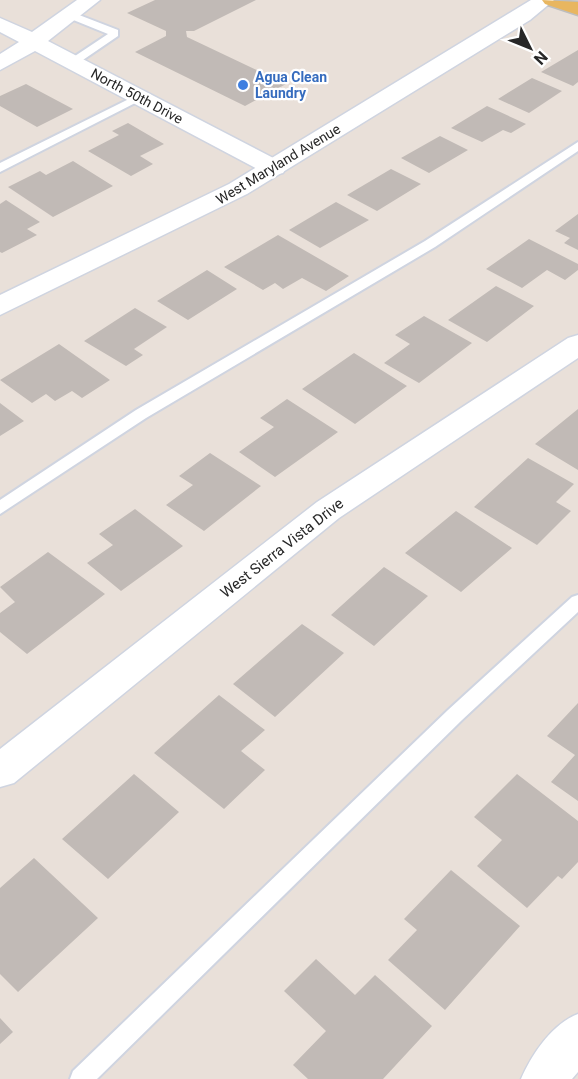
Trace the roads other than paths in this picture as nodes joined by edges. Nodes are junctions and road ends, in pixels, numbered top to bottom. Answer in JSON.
{"nodes":[{"id":1,"x":90,"y":0,"type":"edge"},
{"id":2,"x":544,"y":0,"type":"edge"},
{"id":3,"x":552,"y":0,"type":"edge"},
{"id":4,"x":578,"y":9,"type":"edge"},
{"id":5,"x":70,"y":15,"type":"junction"},
{"id":6,"x":0,"y":24,"type":"edge"},
{"id":7,"x":34,"y":41,"type":"junction"},
{"id":8,"x":73,"y":62,"type":"junction"},
{"id":9,"x":0,"y":63,"type":"edge"},
{"id":10,"x":139,"y":97,"type":"junction"},
{"id":11,"x":578,"y":146,"type":"edge"},
{"id":12,"x":0,"y":168,"type":"edge"},
{"id":13,"x":274,"y":168,"type":"junction"},
{"id":14,"x":0,"y":306,"type":"edge"},
{"id":15,"x":578,"y":344,"type":"edge"},
{"id":16,"x":0,"y":508,"type":"edge"},
{"id":17,"x":578,"y":602,"type":"edge"},
{"id":18,"x":0,"y":771,"type":"edge"},
{"id":19,"x":578,"y":1036,"type":"edge"},
{"id":20,"x":81,"y":1079,"type":"edge"},
{"id":21,"x":544,"y":1079,"type":"edge"}],
"edges":[{"from":1,"to":5,"type":"street"},
{"from":2,"to":13,"type":"street","name":"West Maryland Avenue"},
{"from":3,"to":4,"type":"main road"},
{"from":5,"to":7,"type":"street"},
{"from":5,"to":8,"type":"lane"},
{"from":6,"to":7,"type":"street","name":"North 50th Drive"},
{"from":7,"to":8,"type":"street","name":"North 50th Drive"},
{"from":7,"to":9,"type":"street"},
{"from":8,"to":10,"type":"street","name":"North 50th Drive"},
{"from":10,"to":12,"type":"lane"},
{"from":10,"to":13,"type":"street","name":"North 50th Drive"},
{"from":11,"to":16,"type":"lane"},
{"from":13,"to":14,"type":"street","name":"West Maryland Avenue"},
{"from":15,"to":18,"type":"street","name":"West Sierra Vista Drive"},
{"from":17,"to":20,"type":"lane"},
{"from":19,"to":21,"type":"street"}]}
